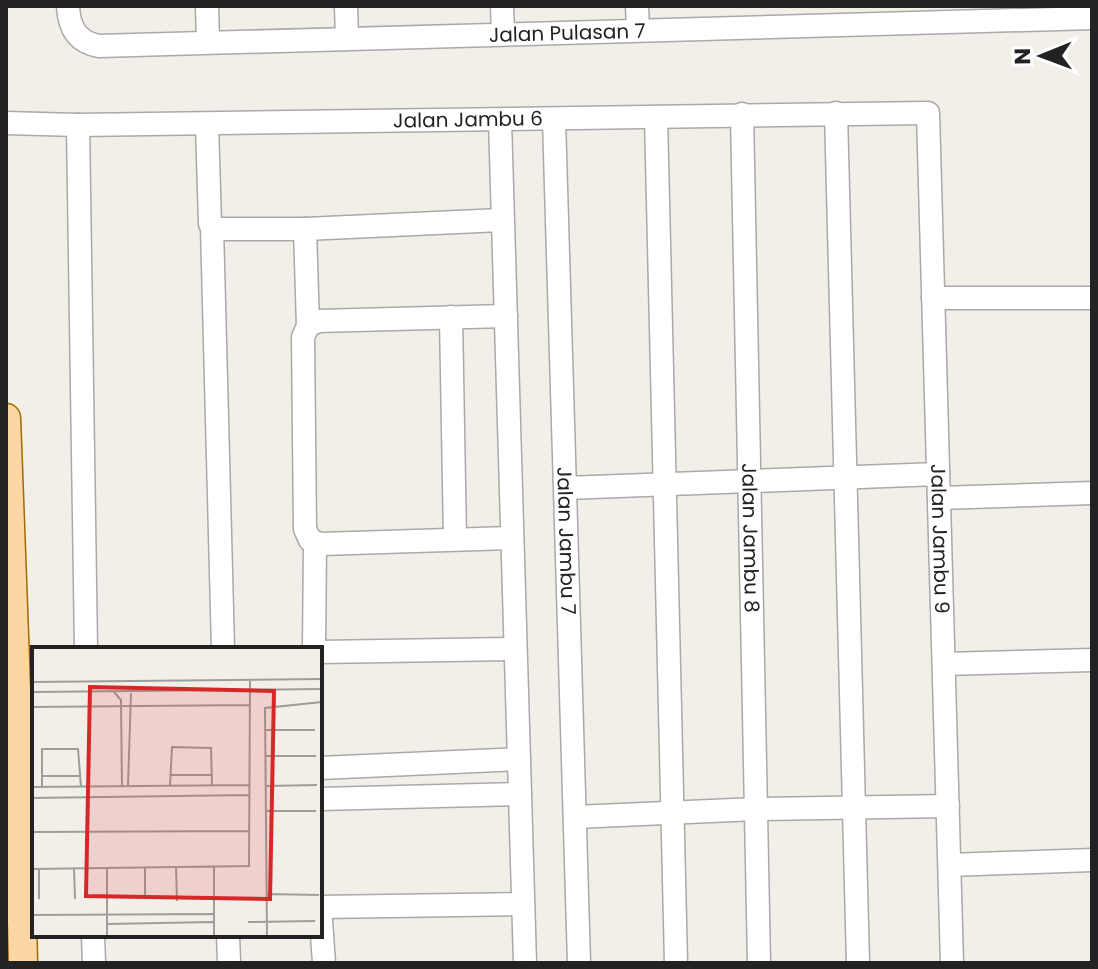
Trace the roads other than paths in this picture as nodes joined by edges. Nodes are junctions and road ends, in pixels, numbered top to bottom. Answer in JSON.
{"nodes":[{"id":1,"x":68,"y":6,"type":"edge"},
{"id":2,"x":207,"y":6,"type":"edge"},
{"id":3,"x":346,"y":6,"type":"edge"},
{"id":4,"x":502,"y":6,"type":"edge"},
{"id":5,"x":637,"y":6,"type":"edge"},
{"id":6,"x":1081,"y":14,"type":"edge"},
{"id":7,"x":638,"y":30,"type":"junction"},
{"id":8,"x":503,"y":34,"type":"junction"},
{"id":9,"x":347,"y":39,"type":"junction"},
{"id":10,"x":208,"y":42,"type":"junction"},
{"id":11,"x":836,"y":113,"type":"junction"},
{"id":12,"x":928,"y":113,"type":"joint"},
{"id":13,"x":742,"y":114,"type":"junction"},
{"id":14,"x":656,"y":117,"type":"junction"},
{"id":15,"x":554,"y":119,"type":"junction"},
{"id":16,"x":500,"y":120,"type":"junction"},
{"id":17,"x":6,"y":123,"type":"edge"},
{"id":18,"x":207,"y":124,"type":"junction"},
{"id":19,"x":78,"y":125,"type":"junction"},
{"id":20,"x":501,"y":220,"type":"junction"},
{"id":21,"x":212,"y":227,"type":"junction"},
{"id":22,"x":305,"y":229,"type":"junction"},
{"id":23,"x":933,"y":298,"type":"junction"},
{"id":24,"x":1092,"y":298,"type":"edge"},
{"id":25,"x":506,"y":316,"type":"junction"},
{"id":26,"x":451,"y":317,"type":"junction"},
{"id":27,"x":308,"y":326,"type":"junction"},
{"id":28,"x":6,"y":418,"type":"edge"},
{"id":29,"x":938,"y":474,"type":"junction"},
{"id":30,"x":847,"y":478,"type":"junction"},
{"id":31,"x":749,"y":482,"type":"junction"},
{"id":32,"x":665,"y":485,"type":"junction"},
{"id":33,"x":566,"y":488,"type":"junction"},
{"id":34,"x":1092,"y":493,"type":"edge"},
{"id":35,"x":939,"y":498,"type":"junction"},
{"id":36,"x":512,"y":538,"type":"junction"},
{"id":37,"x":455,"y":539,"type":"junction"},
{"id":38,"x":315,"y":543,"type":"junction"},
{"id":39,"x":86,"y":647,"type":"edge"},
{"id":40,"x":223,"y":647,"type":"edge"},
{"id":41,"x":314,"y":647,"type":"edge"},
{"id":42,"x":515,"y":649,"type":"junction"},
{"id":43,"x":322,"y":652,"type":"edge"},
{"id":44,"x":1092,"y":660,"type":"edge"},
{"id":45,"x":944,"y":664,"type":"junction"},
{"id":46,"x":26,"y":754,"type":"edge"},
{"id":47,"x":519,"y":759,"type":"junction"},
{"id":48,"x":322,"y":768,"type":"edge"},
{"id":49,"x":520,"y":794,"type":"junction"},
{"id":50,"x":322,"y":799,"type":"edge"},
{"id":51,"x":948,"y":806,"type":"junction"},
{"id":52,"x":854,"y":807,"type":"junction"},
{"id":53,"x":756,"y":809,"type":"junction"},
{"id":54,"x":672,"y":812,"type":"junction"},
{"id":55,"x":575,"y":817,"type":"junction"},
{"id":56,"x":27,"y":831,"type":"edge"},
{"id":57,"x":1092,"y":860,"type":"edge"},
{"id":58,"x":950,"y":865,"type":"junction"},
{"id":59,"x":523,"y":904,"type":"junction"},
{"id":60,"x":322,"y":907,"type":"edge"},
{"id":61,"x":322,"y":935,"type":"edge"},
{"id":62,"x":93,"y":937,"type":"edge"},
{"id":63,"x":228,"y":937,"type":"edge"},
{"id":64,"x":23,"y":963,"type":"edge"},
{"id":65,"x":94,"y":963,"type":"edge"},
{"id":66,"x":229,"y":963,"type":"edge"},
{"id":67,"x":324,"y":963,"type":"edge"},
{"id":68,"x":525,"y":963,"type":"edge"},
{"id":69,"x":579,"y":963,"type":"edge"},
{"id":70,"x":676,"y":963,"type":"edge"},
{"id":71,"x":759,"y":963,"type":"edge"},
{"id":72,"x":858,"y":963,"type":"edge"},
{"id":73,"x":952,"y":963,"type":"edge"}],
"edges":[{"from":1,"to":10,"type":"street","name":"Jalan Pulasan 7"},
{"from":2,"to":10,"type":"street"},
{"from":3,"to":9,"type":"street"},
{"from":4,"to":8,"type":"street"},
{"from":5,"to":7,"type":"street"},
{"from":6,"to":7,"type":"street","name":"Jalan Pulasan 7"},
{"from":7,"to":8,"type":"street","name":"Jalan Pulasan 7"},
{"from":8,"to":9,"type":"street","name":"Jalan Pulasan 7"},
{"from":9,"to":10,"type":"street","name":"Jalan Pulasan 7"},
{"from":11,"to":12,"type":"street","name":"Jalan Jambu 6"},
{"from":11,"to":13,"type":"street","name":"Jalan Jambu 6"},
{"from":11,"to":30,"type":"street"},
{"from":12,"to":23,"type":"street","name":"Jalan Jambu 9"},
{"from":13,"to":14,"type":"street","name":"Jalan Jambu 6"},
{"from":13,"to":31,"type":"street","name":"Jalan Jambu 8"},
{"from":14,"to":15,"type":"street","name":"Jalan Jambu 6"},
{"from":14,"to":32,"type":"street"},
{"from":15,"to":16,"type":"street","name":"Jalan Jambu 6"},
{"from":15,"to":33,"type":"street","name":"Jalan Jambu 7"},
{"from":16,"to":18,"type":"street","name":"Jalan Jambu 6"},
{"from":16,"to":20,"type":"street"},
{"from":17,"to":19,"type":"street","name":"Jalan Jambu 6"},
{"from":18,"to":19,"type":"street","name":"Jalan Jambu 6"},
{"from":18,"to":21,"type":"street"},
{"from":19,"to":39,"type":"street"},
{"from":20,"to":22,"type":"street"},
{"from":20,"to":25,"type":"street"},
{"from":21,"to":22,"type":"street"},
{"from":21,"to":40,"type":"street"},
{"from":22,"to":27,"type":"street"},
{"from":23,"to":24,"type":"street"},
{"from":23,"to":29,"type":"street","name":"Jalan Jambu 9"},
{"from":25,"to":26,"type":"street"},
{"from":25,"to":36,"type":"street"},
{"from":26,"to":27,"type":"street"},
{"from":26,"to":37,"type":"street"},
{"from":27,"to":38,"type":"street"},
{"from":28,"to":46,"type":"main road"},
{"from":29,"to":30,"type":"street"},
{"from":29,"to":35,"type":"street","name":"Jalan Jambu 9"},
{"from":30,"to":31,"type":"street"},
{"from":30,"to":52,"type":"street"},
{"from":31,"to":32,"type":"street"},
{"from":31,"to":53,"type":"street","name":"Jalan Jambu 8"},
{"from":32,"to":33,"type":"street"},
{"from":32,"to":54,"type":"street"},
{"from":33,"to":55,"type":"street","name":"Jalan Jambu 7"},
{"from":34,"to":35,"type":"street"},
{"from":35,"to":45,"type":"street","name":"Jalan Jambu 9"},
{"from":36,"to":37,"type":"street"},
{"from":36,"to":42,"type":"street"},
{"from":37,"to":38,"type":"street"},
{"from":38,"to":41,"type":"street"},
{"from":42,"to":43,"type":"street"},
{"from":42,"to":47,"type":"street"},
{"from":44,"to":45,"type":"street"},
{"from":45,"to":51,"type":"street","name":"Jalan Jambu 9"},
{"from":46,"to":56,"type":"main road"},
{"from":47,"to":48,"type":"street"},
{"from":47,"to":49,"type":"street"},
{"from":49,"to":50,"type":"street"},
{"from":49,"to":59,"type":"street"},
{"from":51,"to":52,"type":"street"},
{"from":51,"to":58,"type":"street","name":"Jalan Jambu 9"},
{"from":52,"to":53,"type":"street"},
{"from":52,"to":72,"type":"street"},
{"from":53,"to":54,"type":"street"},
{"from":53,"to":71,"type":"street","name":"Jalan Jambu 8"},
{"from":54,"to":55,"type":"street"},
{"from":54,"to":70,"type":"street"},
{"from":55,"to":69,"type":"street","name":"Jalan Jambu 7"},
{"from":56,"to":64,"type":"main road"},
{"from":57,"to":58,"type":"street"},
{"from":58,"to":73,"type":"street","name":"Jalan Jambu 9"},
{"from":59,"to":60,"type":"street"},
{"from":59,"to":68,"type":"street"},
{"from":61,"to":67,"type":"street"},
{"from":62,"to":65,"type":"street"},
{"from":63,"to":66,"type":"street"}]}
